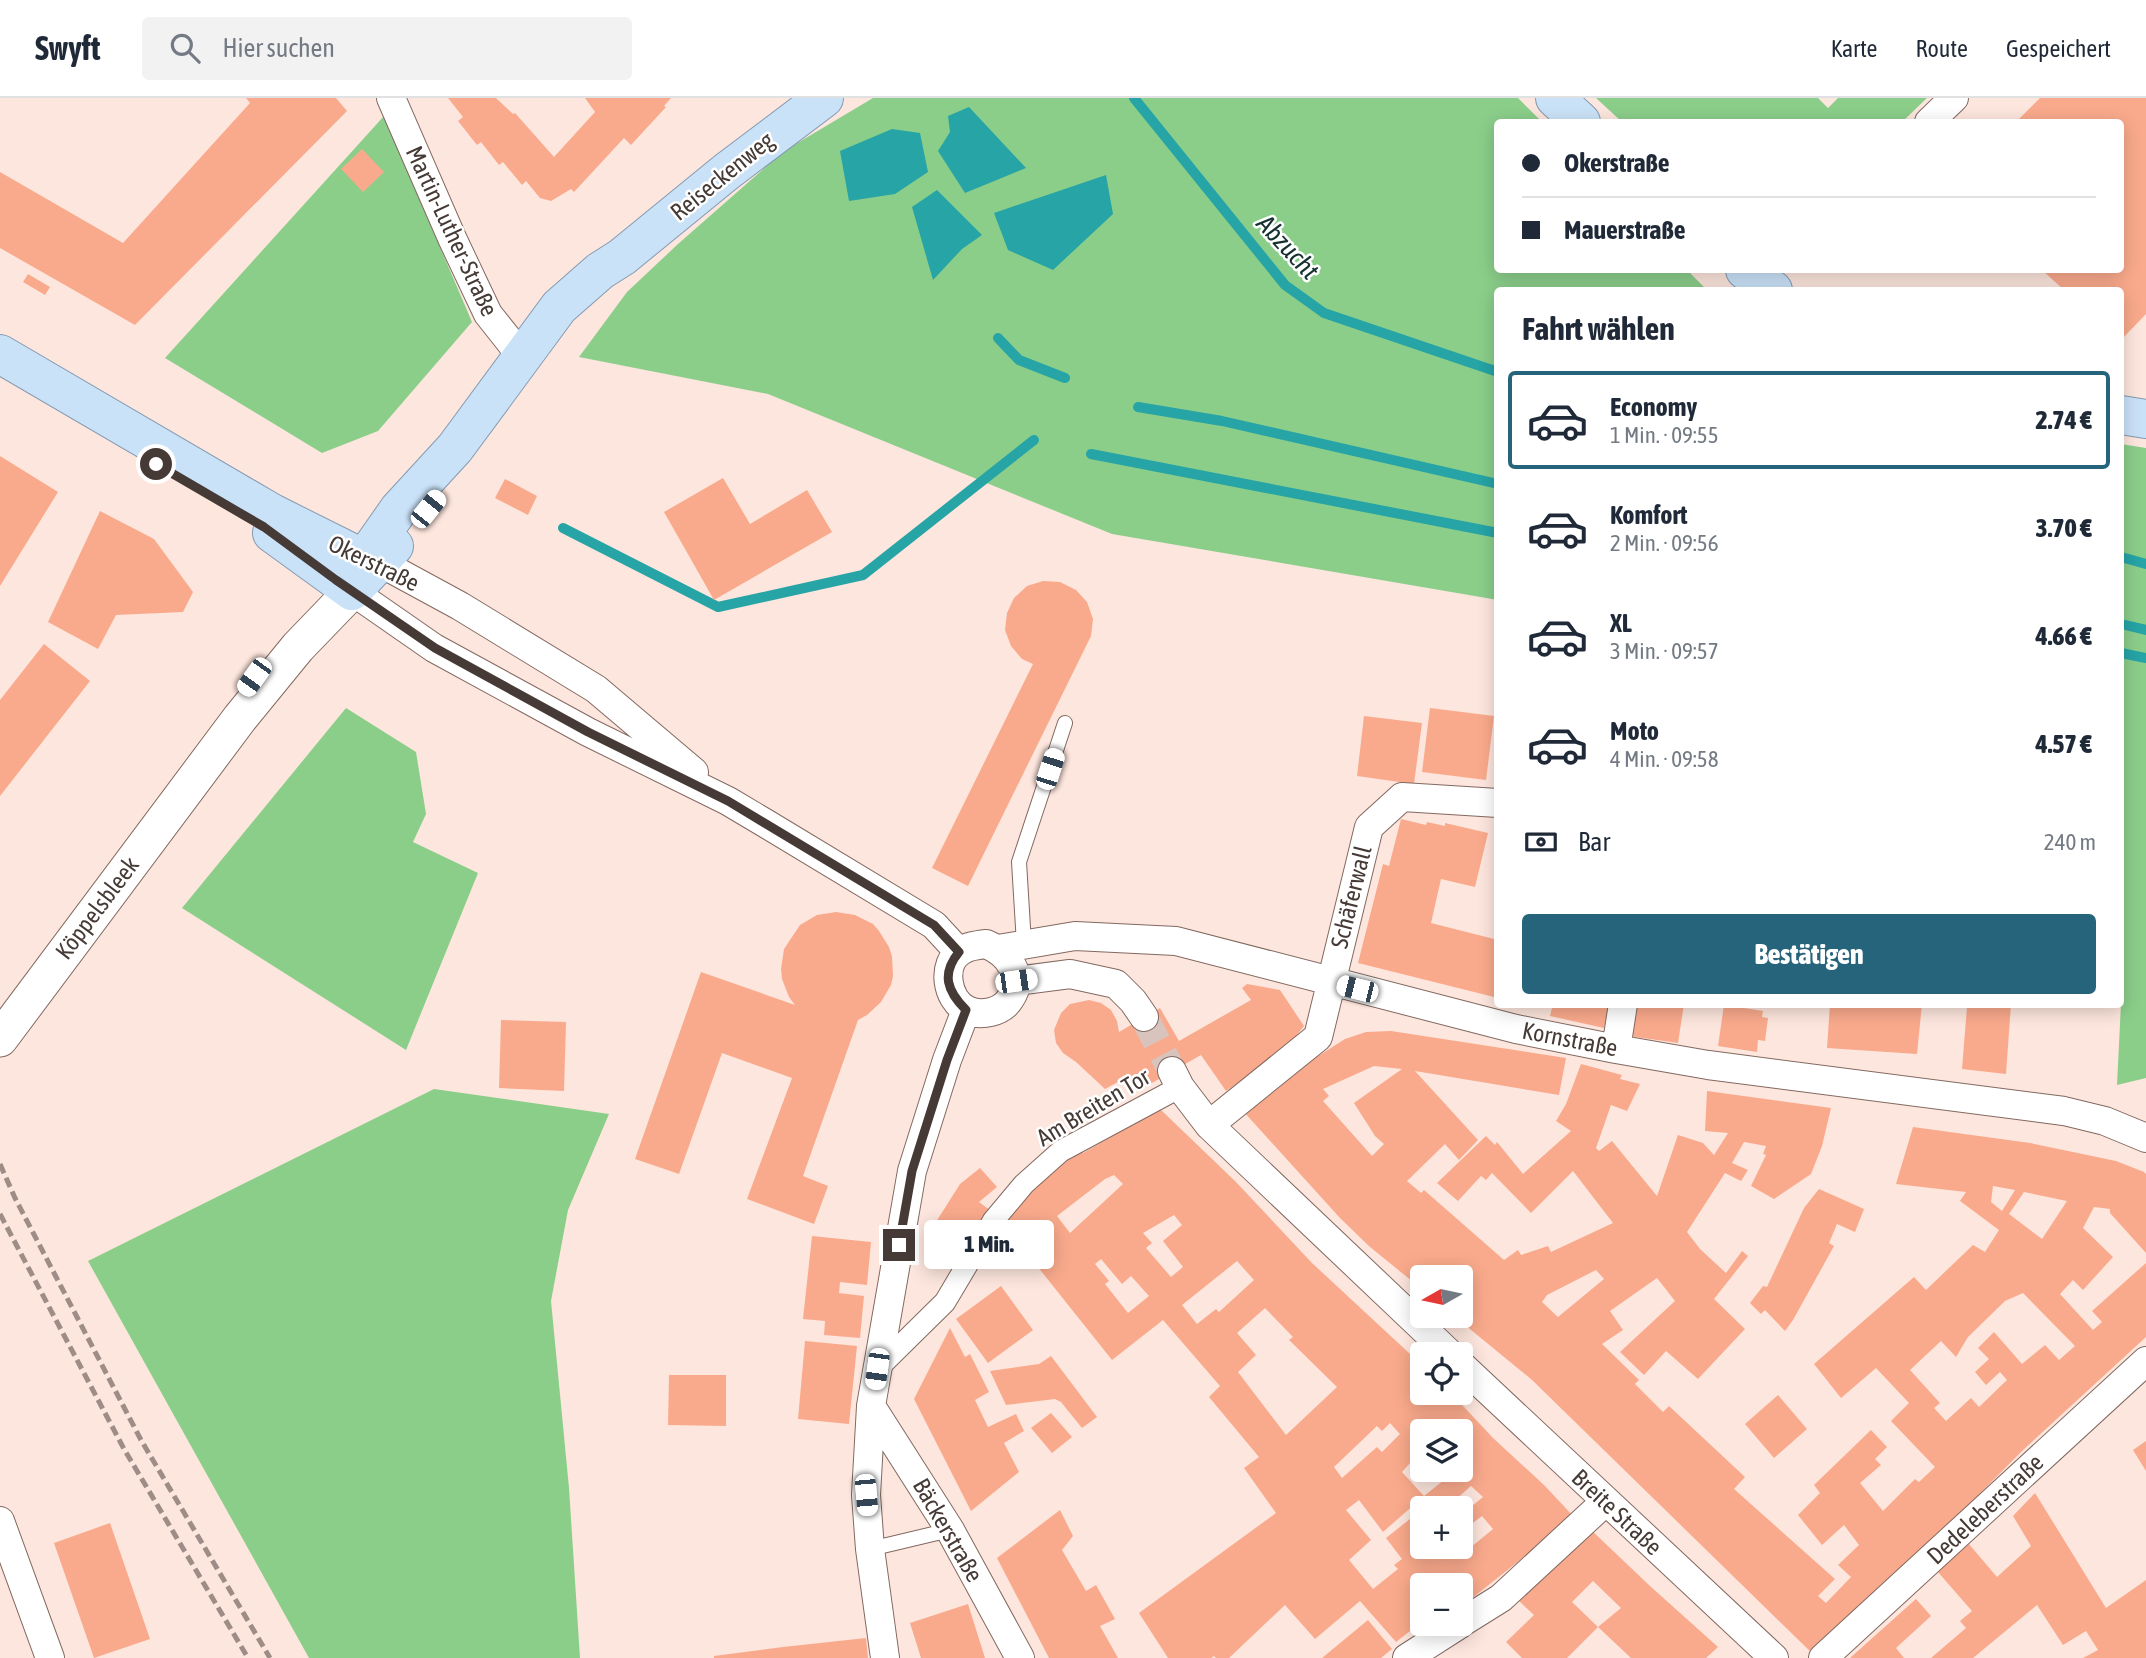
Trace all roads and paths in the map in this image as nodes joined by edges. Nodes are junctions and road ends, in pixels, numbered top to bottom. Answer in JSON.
{"nodes":[{"id":1,"x":391,"y":98,"type":"edge"},
{"id":2,"x":824,"y":98,"type":"edge"},
{"id":3,"x":1555,"y":98,"type":"edge"},
{"id":4,"x":1954,"y":98,"type":"edge"},
{"id":5,"x":1578,"y":119,"type":"edge"},
{"id":6,"x":1932,"y":119,"type":"edge"},
{"id":7,"x":0,"y":354,"type":"edge"},
{"id":8,"x":523,"y":358,"type":"junction"},
{"id":9,"x":0,"y":374,"type":"edge"},
{"id":10,"x":2124,"y":415,"type":"edge"},
{"id":11,"x":2146,"y":419,"type":"edge"},
{"id":12,"x":358,"y":573,"type":"junction"},
{"id":13,"x":1065,"y":723,"type":"dead end"},
{"id":14,"x":728,"y":801,"type":"junction"},
{"id":15,"x":1494,"y":803,"type":"edge"},
{"id":16,"x":1011,"y":947,"type":"junction"},
{"id":17,"x":959,"y":952,"type":"junction"},
{"id":18,"x":1016,"y":981,"type":"junction"},
{"id":19,"x":1331,"y":982,"type":"junction"},
{"id":20,"x":1622,"y":1008,"type":"edge"},
{"id":21,"x":966,"y":1010,"type":"junction"},
{"id":22,"x":1144,"y":1017,"type":"tunnel mouth"},
{"id":23,"x":0,"y":1039,"type":"edge"},
{"id":24,"x":1616,"y":1049,"type":"junction"},
{"id":25,"x":1176,"y":1079,"type":"joint"},
{"id":26,"x":1209,"y":1125,"type":"junction"},
{"id":27,"x":2146,"y":1139,"type":"edge"},
{"id":28,"x":1437,"y":1342,"type":"edge"},
{"id":29,"x":2146,"y":1361,"type":"edge"},
{"id":30,"x":877,"y":1369,"type":"junction"},
{"id":31,"x":1473,"y":1376,"type":"edge"},
{"id":32,"x":871,"y":1406,"type":"junction"},
{"id":33,"x":1606,"y":1501,"type":"junction"},
{"id":34,"x":0,"y":1521,"type":"edge"},
{"id":35,"x":950,"y":1530,"type":"junction"},
{"id":36,"x":870,"y":1549,"type":"junction"},
{"id":37,"x":1473,"y":1616,"type":"edge"},
{"id":38,"x":1442,"y":1636,"type":"edge"},
{"id":39,"x":50,"y":1658,"type":"edge"},
{"id":40,"x":885,"y":1658,"type":"edge"},
{"id":41,"x":1020,"y":1658,"type":"edge"},
{"id":42,"x":1407,"y":1658,"type":"edge"},
{"id":43,"x":1774,"y":1658,"type":"edge"},
{"id":44,"x":1823,"y":1658,"type":"edge"}],
"edges":[{"from":1,"to":8,"type":"street","name":"Martin-Luther-Straße"},
{"from":2,"to":8,"type":"main road","name":"Reiseckenweg"},
{"from":3,"to":5,"type":"main road"},
{"from":4,"to":6,"type":"street"},
{"from":7,"to":12,"type":"main road","name":"Okerstraße"},
{"from":8,"to":12,"type":"main road","name":"Reiseckenweg"},
{"from":9,"to":12,"type":"main road","name":"Okerstraße"},
{"from":10,"to":11,"type":"main road"},
{"from":12,"to":14,"type":"street","name":"Okerstraße"},
{"from":12,"to":14,"type":"street","name":"Okerstraße"},
{"from":12,"to":23,"type":"street","name":"Köppelsbleek"},
{"from":13,"to":16,"type":"lane"},
{"from":14,"to":17,"type":"street","name":"Okerstraße"},
{"from":15,"to":19,"type":"street","name":"Schäferwall"},
{"from":16,"to":17,"type":"street"},
{"from":16,"to":18,"type":"street"},
{"from":16,"to":19,"type":"street","name":"Kornstraße"},
{"from":17,"to":21,"type":"street"},
{"from":18,"to":21,"type":"street"},
{"from":18,"to":22,"type":"street"},
{"from":19,"to":24,"type":"street","name":"Kornstraße"},
{"from":19,"to":26,"type":"street","name":"Schäferwall"},
{"from":20,"to":24,"type":"street"},
{"from":21,"to":30,"type":"street"},
{"from":24,"to":27,"type":"street","name":"Kornstraße"},
{"from":25,"to":26,"type":"street"},
{"from":25,"to":30,"type":"street","name":"Am Breiten Tor"},
{"from":26,"to":28,"type":"street"},
{"from":29,"to":44,"type":"street","name":"Dedeleberstraße"},
{"from":30,"to":32,"type":"street"},
{"from":31,"to":33,"type":"street","name":"Breite Straße"},
{"from":32,"to":35,"type":"street","name":"Bäckerstraße"},
{"from":32,"to":36,"type":"street"},
{"from":33,"to":37,"type":"street"},
{"from":33,"to":43,"type":"street","name":"Breite Straße"},
{"from":34,"to":39,"type":"street"},
{"from":35,"to":36,"type":"lane"},
{"from":35,"to":41,"type":"street","name":"Bäckerstraße"},
{"from":36,"to":40,"type":"street"},
{"from":38,"to":42,"type":"street"}]}
